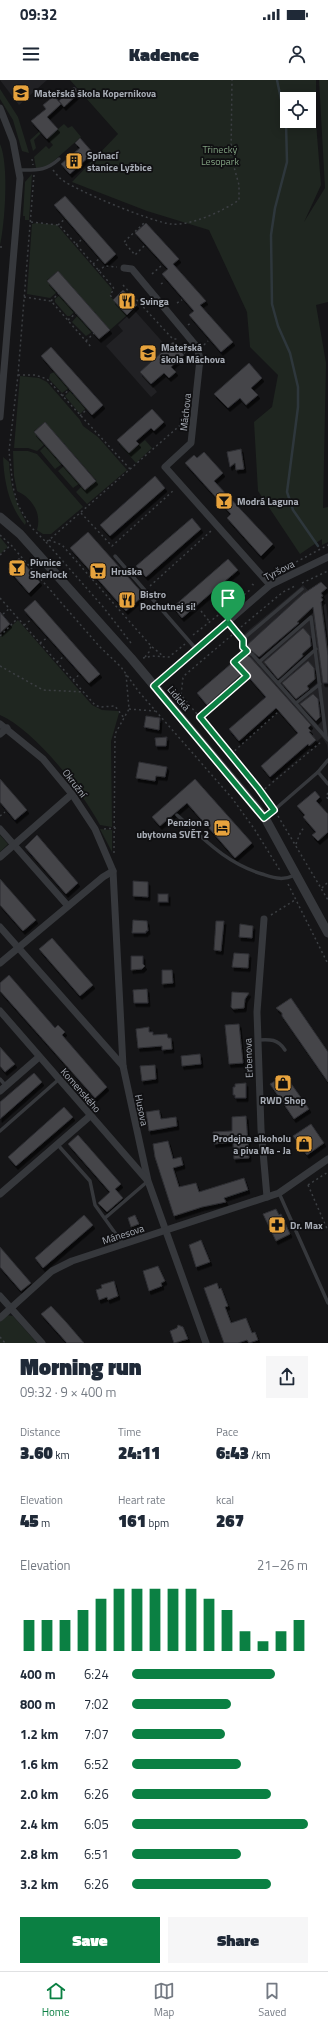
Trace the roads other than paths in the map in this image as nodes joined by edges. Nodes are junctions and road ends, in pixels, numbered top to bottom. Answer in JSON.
{"nodes":[{"id":1,"x":0,"y":108,"type":"edge"},
{"id":2,"x":59,"y":159,"type":"dead end"},
{"id":3,"x":20,"y":170,"type":"junction"},
{"id":4,"x":124,"y":268,"type":"road end"},
{"id":5,"x":3,"y":338,"type":"edge"},
{"id":6,"x":0,"y":416,"type":"edge"},
{"id":7,"x":0,"y":517,"type":"edge"},
{"id":8,"x":115,"y":556,"type":"dead end"},
{"id":9,"x":328,"y":557,"type":"edge"},
{"id":10,"x":270,"y":585,"type":"junction"},
{"id":11,"x":302,"y":589,"type":"dead end"},
{"id":12,"x":228,"y":622,"type":"junction"},
{"id":13,"x":243,"y":640,"type":"junction"},
{"id":14,"x":196,"y":649,"type":"junction"},
{"id":15,"x":316,"y":649,"type":"junction"},
{"id":16,"x":259,"y":662,"type":"junction"},
{"id":17,"x":278,"y":683,"type":"junction"},
{"id":18,"x":320,"y":684,"type":"junction"},
{"id":19,"x":154,"y":686,"type":"junction"},
{"id":20,"x":296,"y":703,"type":"junction"},
{"id":21,"x":0,"y":724,"type":"edge"},
{"id":22,"x":7,"y":728,"type":"junction"},
{"id":23,"x":0,"y":734,"type":"edge"},
{"id":24,"x":327,"y":739,"type":"edge"},
{"id":25,"x":328,"y":760,"type":"edge"},
{"id":26,"x":318,"y":772,"type":"junction"},
{"id":27,"x":328,"y":784,"type":"edge"},
{"id":28,"x":72,"y":794,"type":"junction"},
{"id":29,"x":177,"y":815,"type":"dead end"},
{"id":30,"x":264,"y":818,"type":"junction"},
{"id":31,"x":0,"y":829,"type":"edge"},
{"id":32,"x":14,"y":845,"type":"junction"},
{"id":33,"x":0,"y":857,"type":"edge"},
{"id":34,"x":113,"y":871,"type":"junction"},
{"id":35,"x":297,"y":874,"type":"junction"},
{"id":36,"x":68,"y":906,"type":"junction"},
{"id":37,"x":264,"y":919,"type":"road end"},
{"id":38,"x":0,"y":927,"type":"edge"},
{"id":39,"x":328,"y":933,"type":"edge"},
{"id":40,"x":18,"y":948,"type":"junction"},
{"id":41,"x":0,"y":963,"type":"edge"},
{"id":42,"x":0,"y":1011,"type":"edge"},
{"id":43,"x":258,"y":1040,"type":"junction"},
{"id":44,"x":285,"y":1050,"type":"dead end"},
{"id":45,"x":39,"y":1057,"type":"junction"},
{"id":46,"x":123,"y":1066,"type":"junction"},
{"id":47,"x":0,"y":1079,"type":"edge"},
{"id":48,"x":58,"y":1080,"type":"junction"},
{"id":49,"x":6,"y":1086,"type":"junction"},
{"id":50,"x":0,"y":1091,"type":"edge"},
{"id":51,"x":90,"y":1116,"type":"junction"},
{"id":52,"x":0,"y":1131,"type":"edge"},
{"id":53,"x":57,"y":1144,"type":"junction"},
{"id":54,"x":328,"y":1159,"type":"edge"},
{"id":55,"x":148,"y":1181,"type":"junction"},
{"id":56,"x":279,"y":1193,"type":"junction"},
{"id":57,"x":0,"y":1194,"type":"edge"},
{"id":58,"x":267,"y":1197,"type":"junction"},
{"id":59,"x":105,"y":1218,"type":"junction"},
{"id":60,"x":165,"y":1231,"type":"junction"},
{"id":61,"x":123,"y":1244,"type":"junction"},
{"id":62,"x":0,"y":1296,"type":"edge"},
{"id":63,"x":328,"y":1303,"type":"edge"},
{"id":64,"x":10,"y":1308,"type":"junction"},
{"id":65,"x":0,"y":1318,"type":"edge"},
{"id":66,"x":42,"y":1343,"type":"edge"},
{"id":67,"x":206,"y":1343,"type":"edge"}],
"edges":[{"from":1,"to":3,"type":"street"},
{"from":2,"to":3,"type":"lane"},
{"from":3,"to":5,"type":"street"},
{"from":4,"to":10,"type":"street","name":"Máchova"},
{"from":5,"to":6,"type":"street"},
{"from":7,"to":19,"type":"street","name":"Lidická"},
{"from":8,"to":14,"type":"lane"},
{"from":9,"to":10,"type":"street","name":"Tyršova"},
{"from":10,"to":12,"type":"street","name":"Tyršova"},
{"from":11,"to":13,"type":"lane"},
{"from":12,"to":13,"type":"lane"},
{"from":12,"to":14,"type":"street","name":"Tyršova"},
{"from":13,"to":16,"type":"lane"},
{"from":14,"to":19,"type":"street","name":"Tyršova"},
{"from":15,"to":16,"type":"lane"},
{"from":15,"to":17,"type":"lane"},
{"from":15,"to":18,"type":"lane"},
{"from":16,"to":17,"type":"lane"},
{"from":17,"to":20,"type":"lane"},
{"from":18,"to":20,"type":"lane"},
{"from":18,"to":24,"type":"lane"},
{"from":19,"to":30,"type":"street","name":"Lidická"},
{"from":20,"to":24,"type":"lane"},
{"from":21,"to":22,"type":"street","name":"Okružní"},
{"from":22,"to":23,"type":"street"},
{"from":22,"to":28,"type":"street","name":"Okružní"},
{"from":25,"to":26,"type":"lane"},
{"from":26,"to":27,"type":"lane"},
{"from":26,"to":30,"type":"lane"},
{"from":28,"to":32,"type":"street"},
{"from":28,"to":34,"type":"street","name":"Okružní"},
{"from":29,"to":35,"type":"lane"},
{"from":30,"to":35,"type":"street","name":"Lidická"},
{"from":31,"to":32,"type":"street"},
{"from":32,"to":33,"type":"street"},
{"from":32,"to":36,"type":"street"},
{"from":34,"to":36,"type":"street"},
{"from":34,"to":46,"type":"street","name":"Husova"},
{"from":35,"to":39,"type":"street","name":"Lidická"},
{"from":36,"to":40,"type":"street"},
{"from":37,"to":43,"type":"street","name":"Erbenova"},
{"from":38,"to":40,"type":"street"},
{"from":40,"to":41,"type":"street"},
{"from":40,"to":46,"type":"street"},
{"from":42,"to":45,"type":"street","name":"Komenského"},
{"from":43,"to":44,"type":"lane"},
{"from":43,"to":58,"type":"street","name":"Erbenova"},
{"from":45,"to":48,"type":"street","name":"Komenského"},
{"from":45,"to":49,"type":"street"},
{"from":46,"to":55,"type":"street","name":"Husova"},
{"from":47,"to":49,"type":"lane"},
{"from":48,"to":51,"type":"street","name":"Komenského"},
{"from":48,"to":52,"type":"lane"},
{"from":49,"to":50,"type":"street"},
{"from":51,"to":53,"type":"street"},
{"from":51,"to":55,"type":"street","name":"Komenského"},
{"from":53,"to":57,"type":"street"},
{"from":53,"to":59,"type":"lane"},
{"from":54,"to":56,"type":"street","name":"Mánesova"},
{"from":55,"to":59,"type":"lane"},
{"from":55,"to":60,"type":"street","name":"Husova"},
{"from":56,"to":58,"type":"street","name":"Mánesova"},
{"from":56,"to":63,"type":"lane"},
{"from":58,"to":60,"type":"street","name":"Mánesova"},
{"from":59,"to":61,"type":"lane"},
{"from":60,"to":61,"type":"street","name":"Mánesova"},
{"from":60,"to":67,"type":"street","name":"Husova"},
{"from":61,"to":64,"type":"street","name":"Mánesova"},
{"from":62,"to":64,"type":"street"},
{"from":64,"to":65,"type":"street","name":"Mánesova"},
{"from":64,"to":66,"type":"street"}]}
